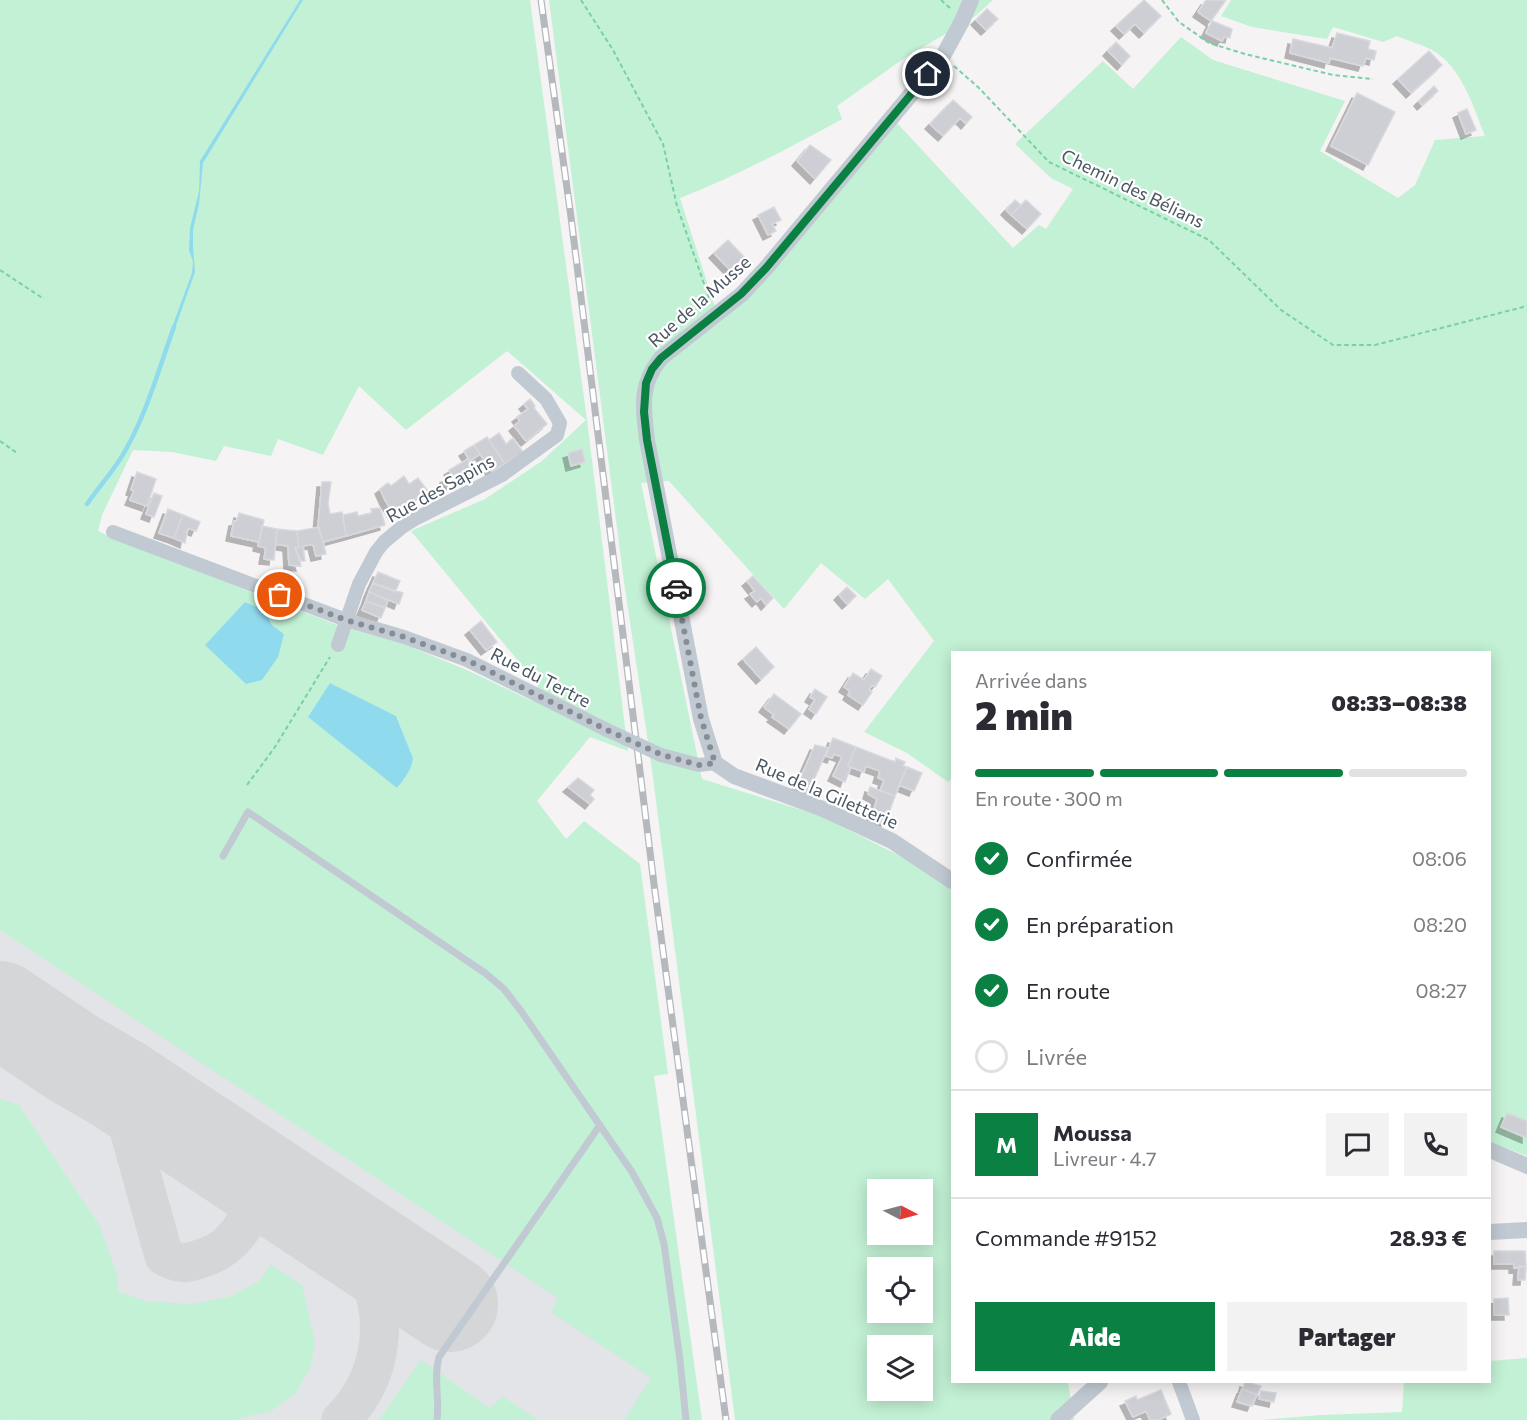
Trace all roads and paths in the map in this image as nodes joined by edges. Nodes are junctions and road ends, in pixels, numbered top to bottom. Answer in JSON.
{"nodes":[{"id":1,"x":581,"y":0,"type":"edge"},
{"id":2,"x":971,"y":0,"type":"edge"},
{"id":3,"x":1162,"y":0,"type":"edge"},
{"id":4,"x":943,"y":56,"type":"junction"},
{"id":5,"x":1373,"y":79,"type":"dead end"},
{"id":6,"x":0,"y":270,"type":"edge"},
{"id":7,"x":44,"y":299,"type":"dead end"},
{"id":8,"x":1527,"y":306,"type":"edge"},
{"id":9,"x":715,"y":314,"type":"junction"},
{"id":10,"x":518,"y":373,"type":"dead end"},
{"id":11,"x":0,"y":441,"type":"edge"},
{"id":12,"x":17,"y":453,"type":"dead end"},
{"id":13,"x":113,"y":532,"type":"dead end"},
{"id":14,"x":346,"y":620,"type":"junction"},
{"id":15,"x":338,"y":645,"type":"joint"},
{"id":16,"x":715,"y":763,"type":"junction"},
{"id":17,"x":247,"y":785,"type":"dead end"},
{"id":18,"x":223,"y":856,"type":"dead end"},
{"id":19,"x":951,"y":880,"type":"edge"},
{"id":20,"x":600,"y":1125,"type":"junction"},
{"id":21,"x":1491,"y":1150,"type":"edge"},
{"id":22,"x":1527,"y":1166,"type":"edge"},
{"id":23,"x":1527,"y":1230,"type":"edge"},
{"id":24,"x":1491,"y":1232,"type":"edge"},
{"id":25,"x":1099,"y":1383,"type":"edge"},
{"id":26,"x":1179,"y":1383,"type":"edge"},
{"id":27,"x":437,"y":1420,"type":"edge"},
{"id":28,"x":686,"y":1420,"type":"edge"},
{"id":29,"x":1058,"y":1420,"type":"edge"},
{"id":30,"x":1193,"y":1420,"type":"edge"}],
"edges":[{"from":1,"to":9,"type":"path"},
{"from":2,"to":4,"type":"street","name":"Rue de la Musse"},
{"from":3,"to":5,"type":"path"},
{"from":4,"to":8,"type":"path","name":"Chemin des Bélians"},
{"from":4,"to":9,"type":"street","name":"Rue de la Musse"},
{"from":6,"to":7,"type":"path"},
{"from":9,"to":16,"type":"street","name":"Rue de la Musse"},
{"from":10,"to":14,"type":"street","name":"Rue des Sapins"},
{"from":11,"to":12,"type":"path"},
{"from":13,"to":14,"type":"street","name":"Rue du Tertre"},
{"from":14,"to":15,"type":"street","name":"Rue des Sapins"},
{"from":14,"to":16,"type":"street","name":"Rue du Tertre","bridge":true},
{"from":15,"to":17,"type":"path"},
{"from":16,"to":19,"type":"street","name":"Rue de la Giletterie"},
{"from":18,"to":20,"type":"lane"},
{"from":20,"to":27,"type":"lane"},
{"from":20,"to":28,"type":"lane"},
{"from":21,"to":22,"type":"street"},
{"from":23,"to":24,"type":"street"},
{"from":25,"to":29,"type":"street"},
{"from":26,"to":30,"type":"street"}]}
